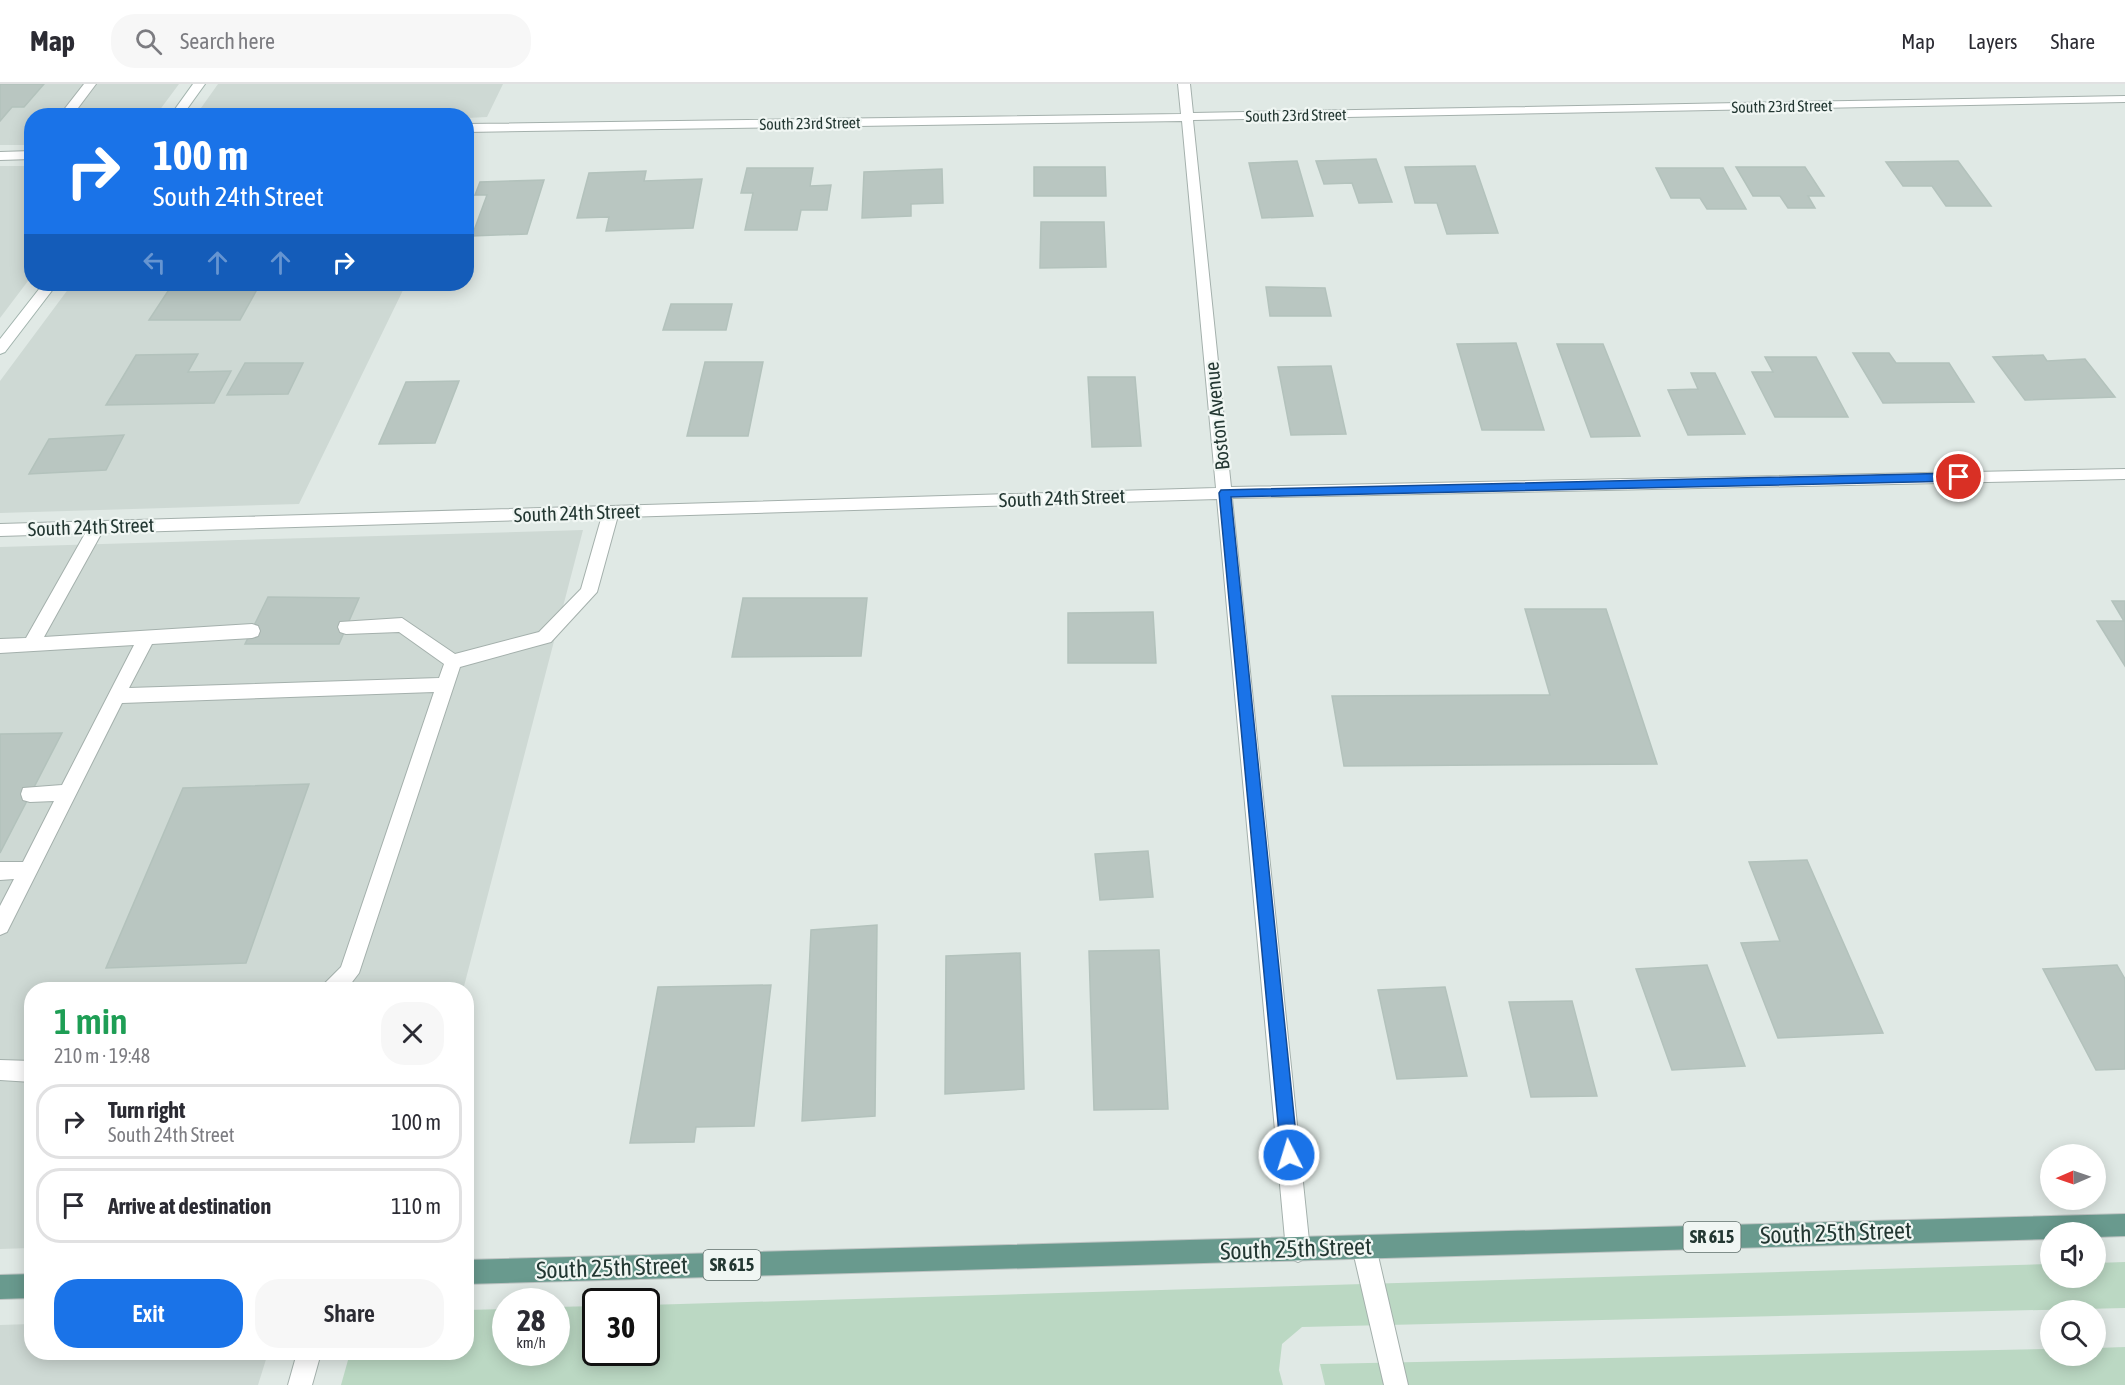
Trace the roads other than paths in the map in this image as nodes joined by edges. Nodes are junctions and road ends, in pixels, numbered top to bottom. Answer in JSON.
{"nodes":[{"id":1,"x":90,"y":84,"type":"edge"},
{"id":2,"x":199,"y":84,"type":"edge"},
{"id":3,"x":1184,"y":84,"type":"edge"},
{"id":4,"x":2125,"y":99,"type":"edge"},
{"id":5,"x":71,"y":108,"type":"edge"},
{"id":6,"x":182,"y":108,"type":"edge"},
{"id":7,"x":1185,"y":117,"type":"junction"},
{"id":8,"x":474,"y":128,"type":"edge"},
{"id":9,"x":24,"y":155,"type":"edge"},
{"id":10,"x":0,"y":156,"type":"edge"},
{"id":11,"x":45,"y":291,"type":"edge"},
{"id":12,"x":0,"y":349,"type":"edge"},
{"id":13,"x":2125,"y":474,"type":"edge"},
{"id":14,"x":1225,"y":493,"type":"junction"},
{"id":15,"x":611,"y":512,"type":"junction"},
{"id":16,"x":97,"y":527,"type":"junction"},
{"id":17,"x":0,"y":530,"type":"edge"},
{"id":18,"x":346,"y":627,"type":"dead end"},
{"id":19,"x":252,"y":631,"type":"dead end"},
{"id":20,"x":147,"y":636,"type":"junction"},
{"id":21,"x":32,"y":644,"type":"junction"},
{"id":22,"x":0,"y":646,"type":"edge"},
{"id":23,"x":453,"y":662,"type":"junction"},
{"id":24,"x":445,"y":685,"type":"junction"},
{"id":25,"x":116,"y":696,"type":"junction"},
{"id":26,"x":68,"y":793,"type":"junction"},
{"id":27,"x":30,"y":794,"type":"dead end"},
{"id":28,"x":28,"y":870,"type":"junction"},
{"id":29,"x":0,"y":871,"type":"edge"},
{"id":30,"x":0,"y":926,"type":"edge"},
{"id":31,"x":340,"y":982,"type":"edge"},
{"id":32,"x":0,"y":1070,"type":"edge"},
{"id":33,"x":24,"y":1072,"type":"edge"},
{"id":34,"x":2125,"y":1225,"type":"edge"},
{"id":35,"x":1364,"y":1247,"type":"junction"},
{"id":36,"x":1298,"y":1250,"type":"junction"},
{"id":37,"x":474,"y":1272,"type":"edge"},
{"id":38,"x":24,"y":1286,"type":"edge"},
{"id":39,"x":0,"y":1287,"type":"edge"},
{"id":40,"x":307,"y":1360,"type":"edge"},
{"id":41,"x":300,"y":1385,"type":"edge"},
{"id":42,"x":1396,"y":1385,"type":"edge"}],
"edges":[{"from":1,"to":5,"type":"street"},
{"from":2,"to":6,"type":"street"},
{"from":3,"to":7,"type":"street","name":"Boston Avenue"},
{"from":4,"to":7,"type":"street","name":"South 23rd Street"},
{"from":7,"to":8,"type":"street","name":"South 23rd Street"},
{"from":7,"to":14,"type":"street","name":"Boston Avenue"},
{"from":9,"to":10,"type":"street"},
{"from":11,"to":12,"type":"street"},
{"from":13,"to":14,"type":"street","name":"South 24th Street"},
{"from":14,"to":15,"type":"street","name":"South 24th Street"},
{"from":14,"to":36,"type":"street","name":"Boston Avenue"},
{"from":15,"to":16,"type":"street","name":"South 24th Street"},
{"from":15,"to":23,"type":"street"},
{"from":16,"to":17,"type":"street","name":"South 24th Street"},
{"from":16,"to":21,"type":"street"},
{"from":18,"to":23,"type":"street"},
{"from":19,"to":20,"type":"street"},
{"from":20,"to":21,"type":"street"},
{"from":20,"to":25,"type":"street"},
{"from":21,"to":22,"type":"street"},
{"from":23,"to":24,"type":"street"},
{"from":24,"to":25,"type":"street"},
{"from":24,"to":31,"type":"street"},
{"from":25,"to":26,"type":"street"},
{"from":26,"to":27,"type":"street"},
{"from":26,"to":28,"type":"street"},
{"from":28,"to":29,"type":"street"},
{"from":28,"to":30,"type":"street"},
{"from":32,"to":33,"type":"street"},
{"from":34,"to":35,"type":"main road","name":"South 25th Street","number":"SR 615"},
{"from":35,"to":36,"type":"main road","name":"South 25th Street","number":"SR 615"},
{"from":35,"to":42,"type":"street"},
{"from":36,"to":37,"type":"main road","name":"South 25th Street","number":"SR 615"},
{"from":38,"to":39,"type":"main road"},
{"from":40,"to":41,"type":"street"}]}
